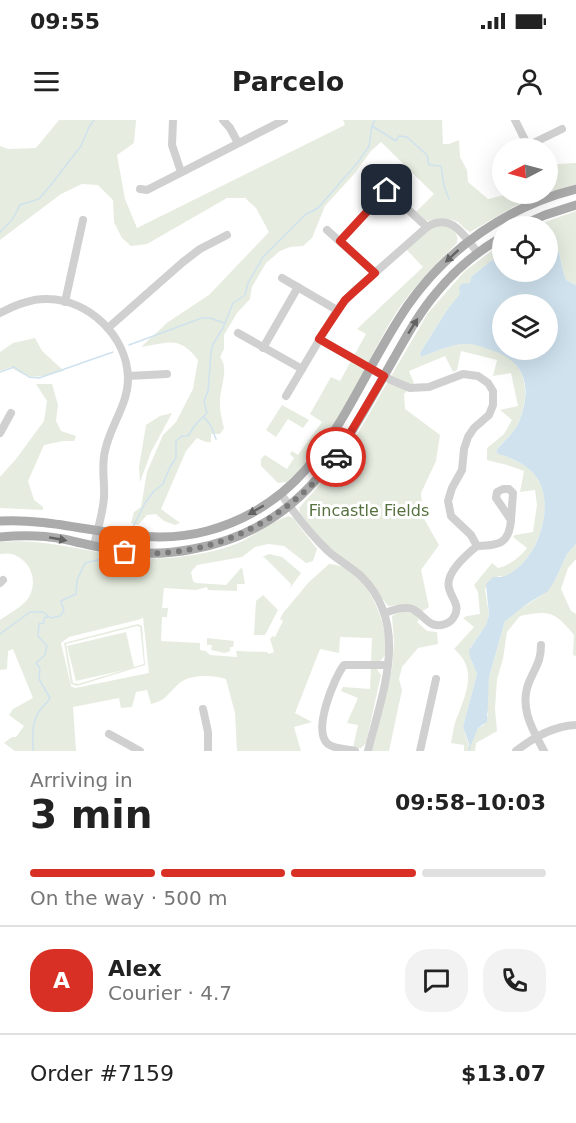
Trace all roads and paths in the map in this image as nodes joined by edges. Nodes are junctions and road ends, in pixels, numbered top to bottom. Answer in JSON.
{"nodes":[{"id":1,"x":174,"y":120,"type":"edge"},
{"id":2,"x":223,"y":120,"type":"edge"},
{"id":3,"x":284,"y":120,"type":"edge"},
{"id":4,"x":515,"y":120,"type":"edge"},
{"id":5,"x":562,"y":129,"type":"dead end"},
{"id":6,"x":522,"y":138,"type":"edge"},
{"id":7,"x":544,"y":138,"type":"edge"},
{"id":8,"x":238,"y":143,"type":"junction"},
{"id":9,"x":181,"y":172,"type":"junction"},
{"id":10,"x":374,"y":178,"type":"dead end"},
{"id":11,"x":140,"y":189,"type":"dead end"},
{"id":12,"x":576,"y":189,"type":"edge"},
{"id":13,"x":387,"y":190,"type":"junction"},
{"id":14,"x":576,"y":205,"type":"edge"},
{"id":15,"x":544,"y":216,"type":"edge"},
{"id":16,"x":83,"y":220,"type":"dead end"},
{"id":17,"x":427,"y":227,"type":"junction"},
{"id":18,"x":327,"y":230,"type":"dead end"},
{"id":19,"x":227,"y":235,"type":"dead end"},
{"id":20,"x":340,"y":241,"type":"junction"},
{"id":21,"x":468,"y":242,"type":"junction"},
{"id":22,"x":492,"y":244,"type":"edge"},
{"id":23,"x":478,"y":253,"type":"junction"},
{"id":24,"x":375,"y":273,"type":"junction"},
{"id":25,"x":282,"y":278,"type":"dead end"},
{"id":26,"x":298,"y":287,"type":"junction"},
{"id":27,"x":65,"y":302,"type":"junction"},
{"id":28,"x":337,"y":310,"type":"junction"},
{"id":29,"x":0,"y":313,"type":"edge"},
{"id":30,"x":108,"y":328,"type":"junction"},
{"id":31,"x":238,"y":333,"type":"dead end"},
{"id":32,"x":319,"y":339,"type":"junction"},
{"id":33,"x":263,"y":348,"type":"junction"},
{"id":34,"x":302,"y":369,"type":"junction"},
{"id":35,"x":371,"y":369,"type":"junction"},
{"id":36,"x":167,"y":374,"type":"dead end"},
{"id":37,"x":128,"y":376,"type":"junction"},
{"id":38,"x":384,"y":376,"type":"junction"},
{"id":39,"x":286,"y":396,"type":"dead end"},
{"id":40,"x":11,"y":413,"type":"dead end"},
{"id":41,"x":0,"y":433,"type":"edge"},
{"id":42,"x":281,"y":494,"type":"junction"},
{"id":43,"x":290,"y":506,"type":"junction"},
{"id":44,"x":0,"y":520,"type":"edge"},
{"id":45,"x":511,"y":520,"type":"dead end"},
{"id":46,"x":98,"y":529,"type":"junction"},
{"id":47,"x":0,"y":537,"type":"edge"},
{"id":48,"x":94,"y":546,"type":"junction"},
{"id":49,"x":477,"y":546,"type":"junction"},
{"id":50,"x":385,"y":613,"type":"junction"},
{"id":51,"x":541,"y":645,"type":"dead end"},
{"id":52,"x":388,"y":665,"type":"junction"},
{"id":53,"x":436,"y":679,"type":"dead end"},
{"id":54,"x":203,"y":709,"type":"dead end"},
{"id":55,"x":576,"y":725,"type":"edge"},
{"id":56,"x":109,"y":734,"type":"dead end"},
{"id":57,"x":537,"y":736,"type":"junction"},
{"id":58,"x":140,"y":751,"type":"edge"},
{"id":59,"x":208,"y":751,"type":"edge"},
{"id":60,"x":355,"y":751,"type":"edge"},
{"id":61,"x":368,"y":751,"type":"edge"},
{"id":62,"x":420,"y":751,"type":"edge"},
{"id":63,"x":516,"y":751,"type":"edge"},
{"id":64,"x":544,"y":751,"type":"edge"}],
"edges":[{"from":1,"to":9,"type":"street"},
{"from":2,"to":8,"type":"street"},
{"from":3,"to":8,"type":"street"},
{"from":4,"to":6,"type":"street"},
{"from":5,"to":7,"type":"street"},
{"from":8,"to":9,"type":"street"},
{"from":9,"to":11,"type":"street"},
{"from":10,"to":13,"type":"street"},
{"from":12,"to":21,"type":"main road"},
{"from":13,"to":17,"type":"street"},
{"from":13,"to":20,"type":"street"},
{"from":14,"to":15,"type":"main road"},
{"from":16,"to":27,"type":"street"},
{"from":17,"to":21,"type":"street"},
{"from":17,"to":24,"type":"street"},
{"from":18,"to":20,"type":"street"},
{"from":19,"to":30,"type":"street"},
{"from":20,"to":24,"type":"street"},
{"from":21,"to":23,"type":"street"},
{"from":21,"to":35,"type":"main road","one_way":true},
{"from":22,"to":23,"type":"main road"},
{"from":38,"to":23,"type":"main road","one_way":true},
{"from":24,"to":28,"type":"street"},
{"from":25,"to":26,"type":"street"},
{"from":26,"to":28,"type":"street"},
{"from":26,"to":33,"type":"street"},
{"from":27,"to":29,"type":"street"},
{"from":27,"to":30,"type":"street"},
{"from":28,"to":32,"type":"street"},
{"from":30,"to":37,"type":"street"},
{"from":31,"to":33,"type":"street"},
{"from":32,"to":34,"type":"street"},
{"from":32,"to":35,"type":"street"},
{"from":33,"to":34,"type":"street"},
{"from":34,"to":39,"type":"street"},
{"from":35,"to":38,"type":"street"},
{"from":35,"to":42,"type":"main road"},
{"from":36,"to":37,"type":"street"},
{"from":37,"to":46,"type":"street"},
{"from":38,"to":43,"type":"main road"},
{"from":38,"to":49,"type":"street"},
{"from":40,"to":41,"type":"street"},
{"from":42,"to":43,"type":"street"},
{"from":42,"to":46,"type":"main road","one_way":true},
{"from":43,"to":48,"type":"main road"},
{"from":43,"to":50,"type":"street"},
{"from":44,"to":46,"type":"main road"},
{"from":45,"to":49,"type":"street"},
{"from":46,"to":48,"type":"street"},
{"from":47,"to":48,"type":"main road","one_way":true},
{"from":49,"to":50,"type":"street"},
{"from":50,"to":52,"type":"street"},
{"from":51,"to":57,"type":"street"},
{"from":52,"to":60,"type":"street"},
{"from":52,"to":61,"type":"street"},
{"from":53,"to":62,"type":"street"},
{"from":54,"to":59,"type":"street"},
{"from":55,"to":57,"type":"street"},
{"from":56,"to":58,"type":"street"},
{"from":57,"to":63,"type":"street"},
{"from":57,"to":64,"type":"street"}]}
